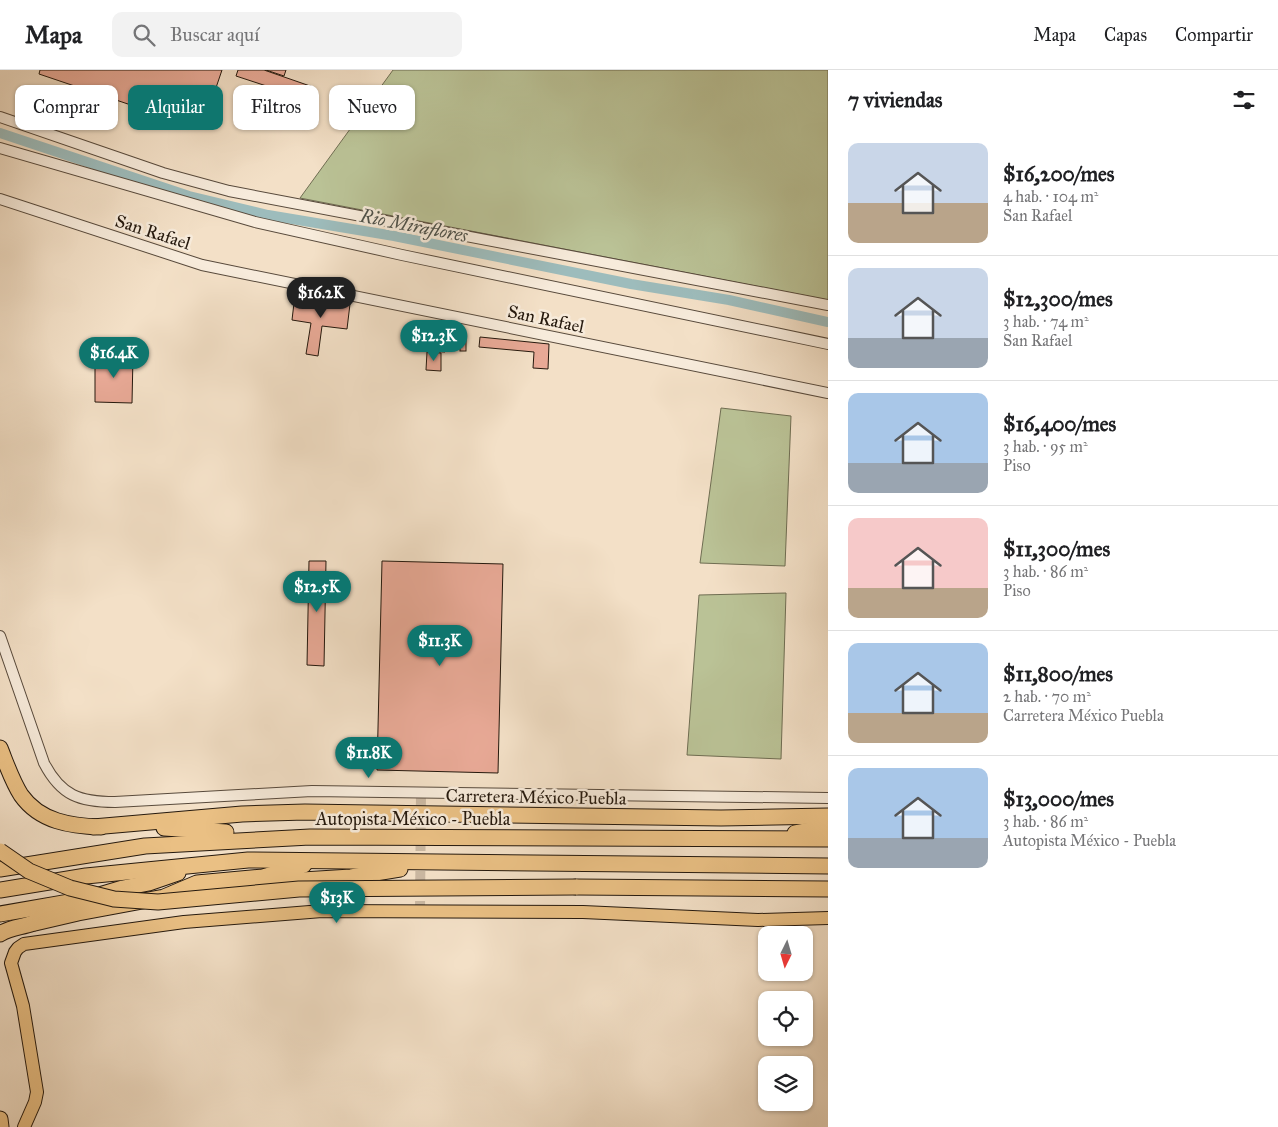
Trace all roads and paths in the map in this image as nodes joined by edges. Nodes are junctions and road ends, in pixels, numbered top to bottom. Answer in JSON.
{"nodes":[{"id":1,"x":0,"y":117,"type":"edge"},
{"id":2,"x":0,"y":148,"type":"edge"},
{"id":3,"x":0,"y":199,"type":"edge"},
{"id":4,"x":828,"y":305,"type":"edge"},
{"id":5,"x":828,"y":344,"type":"edge"},
{"id":6,"x":828,"y":394,"type":"edge"},
{"id":7,"x":0,"y":636,"type":"edge"},
{"id":8,"x":0,"y":748,"type":"edge"},
{"id":9,"x":828,"y":798,"type":"edge"},
{"id":10,"x":282,"y":813,"type":"junction"},
{"id":11,"x":828,"y":816,"type":"edge"},
{"id":12,"x":769,"y":817,"type":"junction"},
{"id":13,"x":828,"y":823,"type":"edge"},
{"id":14,"x":93,"y":826,"type":"junction"},
{"id":15,"x":828,"y":827,"type":"edge"},
{"id":16,"x":197,"y":830,"type":"junction"},
{"id":17,"x":310,"y":836,"type":"junction"},
{"id":18,"x":769,"y":840,"type":"junction"},
{"id":19,"x":828,"y":840,"type":"edge"},
{"id":20,"x":146,"y":846,"type":"junction"},
{"id":21,"x":0,"y":851,"type":"edge"},
{"id":22,"x":318,"y":860,"type":"junction"},
{"id":23,"x":439,"y":863,"type":"junction"},
{"id":24,"x":198,"y":865,"type":"junction"},
{"id":25,"x":784,"y":866,"type":"junction"},
{"id":26,"x":828,"y":866,"type":"edge"},
{"id":27,"x":0,"y":869,"type":"edge"},
{"id":28,"x":828,"y":872,"type":"edge"},
{"id":29,"x":828,"y":889,"type":"edge"},
{"id":30,"x":0,"y":890,"type":"edge"},
{"id":31,"x":164,"y":897,"type":"junction"},
{"id":32,"x":60,"y":903,"type":"junction"},
{"id":33,"x":0,"y":914,"type":"edge"},
{"id":34,"x":828,"y":918,"type":"edge"},
{"id":35,"x":35,"y":923,"type":"junction"},
{"id":36,"x":0,"y":934,"type":"edge"},
{"id":37,"x":0,"y":1119,"type":"edge"},
{"id":38,"x":0,"y":1127,"type":"edge"},
{"id":39,"x":24,"y":1127,"type":"edge"}],
"edges":[{"from":1,"to":4,"type":"street"},
{"from":2,"to":5,"type":"street"},
{"from":3,"to":6,"type":"street","name":"San Rafael"},
{"from":7,"to":9,"type":"street"},
{"from":8,"to":14,"type":"highway"},
{"from":10,"to":12,"type":"highway","name":"Carretera México Puebla"},
{"from":10,"to":14,"type":"highway","name":"Carretera México Puebla"},
{"from":10,"to":16,"type":"highway"},
{"from":11,"to":12,"type":"highway","name":"Carretera México Puebla"},
{"from":12,"to":13,"type":"highway"},
{"from":14,"to":16,"type":"highway"},
{"from":15,"to":18,"type":"highway"},
{"from":16,"to":17,"type":"highway"},
{"from":16,"to":20,"type":"highway"},
{"from":17,"to":18,"type":"highway","name":"Autopista México - Puebla"},
{"from":17,"to":20,"type":"highway","name":"Autopista México - Puebla"},
{"from":18,"to":19,"type":"highway","name":"Autopista México - Puebla"},
{"from":20,"to":27,"type":"highway","name":"Autopista México - Puebla"},
{"from":21,"to":29,"type":"highway","bridge":true},
{"from":22,"to":23,"type":"highway"},
{"from":22,"to":24,"type":"highway"},
{"from":22,"to":31,"type":"highway"},
{"from":23,"to":25,"type":"highway"},
{"from":23,"to":31,"type":"highway"},
{"from":24,"to":30,"type":"highway"},
{"from":24,"to":32,"type":"highway"},
{"from":25,"to":26,"type":"highway"},
{"from":25,"to":28,"type":"highway"},
{"from":31,"to":35,"type":"highway"},
{"from":32,"to":33,"type":"highway"},
{"from":32,"to":35,"type":"highway"},
{"from":34,"to":39,"type":"main road"},
{"from":35,"to":36,"type":"highway"},
{"from":37,"to":38,"type":"highway"}]}
